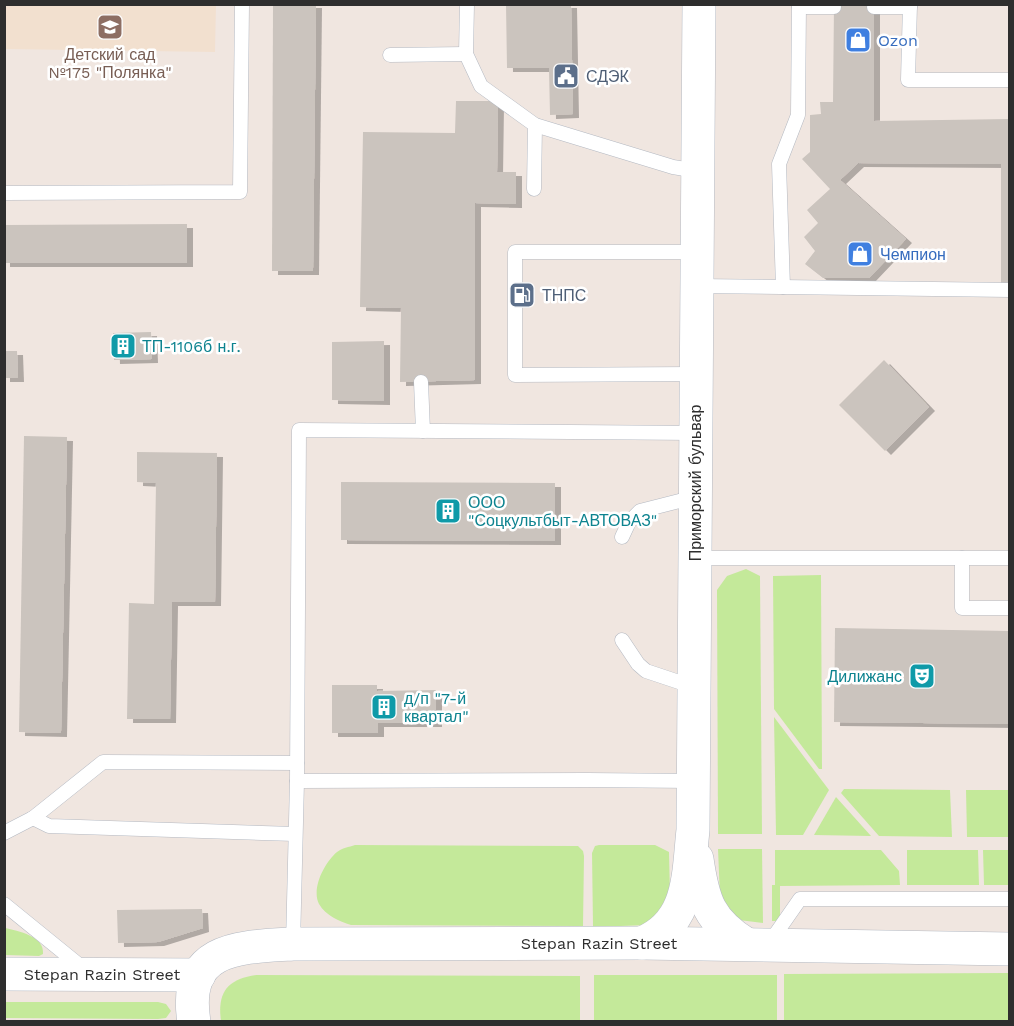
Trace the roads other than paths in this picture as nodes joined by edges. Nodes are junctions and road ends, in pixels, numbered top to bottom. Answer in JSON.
{"nodes":[{"id":1,"x":242,"y":4,"type":"edge"},
{"id":2,"x":467,"y":4,"type":"edge"},
{"id":3,"x":699,"y":4,"type":"edge"},
{"id":4,"x":799,"y":6,"type":"edge"},
{"id":5,"x":910,"y":6,"type":"edge"},
{"id":6,"x":834,"y":7,"type":"dead end"},
{"id":7,"x":874,"y":7,"type":"dead end"},
{"id":8,"x":466,"y":54,"type":"junction"},
{"id":9,"x":390,"y":55,"type":"dead end"},
{"id":10,"x":1010,"y":80,"type":"edge"},
{"id":11,"x":535,"y":125,"type":"junction"},
{"id":12,"x":697,"y":171,"type":"junction"},
{"id":13,"x":534,"y":189,"type":"dead end"},
{"id":14,"x":4,"y":193,"type":"edge"},
{"id":15,"x":696,"y":252,"type":"junction"},
{"id":16,"x":696,"y":286,"type":"junction"},
{"id":17,"x":783,"y":287,"type":"junction"},
{"id":18,"x":1010,"y":290,"type":"edge"},
{"id":19,"x":695,"y":374,"type":"junction"},
{"id":20,"x":421,"y":382,"type":"dead end"},
{"id":21,"x":423,"y":431,"type":"junction"},
{"id":22,"x":695,"y":433,"type":"junction"},
{"id":23,"x":695,"y":497,"type":"junction"},
{"id":24,"x":622,"y":537,"type":"dead end"},
{"id":25,"x":695,"y":558,"type":"junction"},
{"id":26,"x":962,"y":558,"type":"junction"},
{"id":27,"x":1010,"y":558,"type":"edge"},
{"id":28,"x":1010,"y":608,"type":"edge"},
{"id":29,"x":622,"y":640,"type":"dead end"},
{"id":30,"x":694,"y":687,"type":"junction"},
{"id":31,"x":297,"y":763,"type":"junction"},
{"id":32,"x":297,"y":781,"type":"junction"},
{"id":33,"x":693,"y":781,"type":"junction"},
{"id":34,"x":33,"y":818,"type":"junction"},
{"id":35,"x":693,"y":830,"type":"junction"},
{"id":36,"x":4,"y":833,"type":"edge"},
{"id":37,"x":295,"y":834,"type":"junction"},
{"id":38,"x":1010,"y":899,"type":"edge"},
{"id":39,"x":4,"y":904,"type":"edge"},
{"id":40,"x":642,"y":942,"type":"junction"},
{"id":41,"x":292,"y":944,"type":"junction"},
{"id":42,"x":758,"y":944,"type":"junction"},
{"id":43,"x":1010,"y":949,"type":"edge"},
{"id":44,"x":4,"y":974,"type":"edge"},
{"id":45,"x":90,"y":975,"type":"junction"},
{"id":46,"x":199,"y":975,"type":"junction"},
{"id":47,"x":194,"y":1022,"type":"edge"}],
"edges":[{"from":1,"to":14,"type":"lane"},
{"from":2,"to":8,"type":"lane"},
{"from":3,"to":12,"type":"main road","name":"Приморский бульвар"},
{"from":4,"to":6,"type":"lane"},
{"from":4,"to":17,"type":"lane"},
{"from":5,"to":7,"type":"lane"},
{"from":5,"to":10,"type":"lane"},
{"from":8,"to":9,"type":"lane"},
{"from":8,"to":11,"type":"lane"},
{"from":11,"to":12,"type":"lane"},
{"from":11,"to":13,"type":"lane"},
{"from":12,"to":15,"type":"main road","name":"Приморский бульвар"},
{"from":15,"to":16,"type":"main road","name":"Приморский бульвар"},
{"from":15,"to":19,"type":"lane"},
{"from":16,"to":17,"type":"lane"},
{"from":16,"to":19,"type":"main road","name":"Приморский бульвар"},
{"from":17,"to":18,"type":"lane"},
{"from":19,"to":22,"type":"main road","name":"Приморский бульвар"},
{"from":20,"to":21,"type":"lane"},
{"from":21,"to":22,"type":"lane"},
{"from":21,"to":31,"type":"lane"},
{"from":22,"to":23,"type":"main road","name":"Приморский бульвар"},
{"from":23,"to":24,"type":"lane"},
{"from":23,"to":25,"type":"main road","name":"Приморский бульвар"},
{"from":25,"to":26,"type":"lane"},
{"from":25,"to":30,"type":"main road","name":"Приморский бульвар"},
{"from":26,"to":27,"type":"lane"},
{"from":26,"to":28,"type":"lane"},
{"from":29,"to":30,"type":"lane"},
{"from":30,"to":33,"type":"main road","name":"Приморский бульвар"},
{"from":31,"to":32,"type":"lane"},
{"from":31,"to":34,"type":"lane"},
{"from":32,"to":33,"type":"lane"},
{"from":32,"to":37,"type":"lane"},
{"from":33,"to":35,"type":"main road","name":"Приморский бульвар"},
{"from":34,"to":36,"type":"lane"},
{"from":34,"to":37,"type":"lane"},
{"from":35,"to":40,"type":"main road","name":"Приморский бульвар"},
{"from":35,"to":42,"type":"main road"},
{"from":37,"to":41,"type":"lane"},
{"from":38,"to":42,"type":"lane"},
{"from":39,"to":45,"type":"lane"},
{"from":40,"to":41,"type":"main road","name":"Stepan Razin Street"},
{"from":40,"to":42,"type":"main road","name":"Stepan Razin Street"},
{"from":41,"to":46,"type":"main road","name":"Stepan Razin Street"},
{"from":42,"to":43,"type":"main road","name":"Stepan Razin Street"},
{"from":44,"to":45,"type":"main road","name":"Stepan Razin Street"},
{"from":45,"to":46,"type":"main road","name":"Stepan Razin Street"},
{"from":46,"to":47,"type":"main road","name":"Stepan Razin Street"}]}
